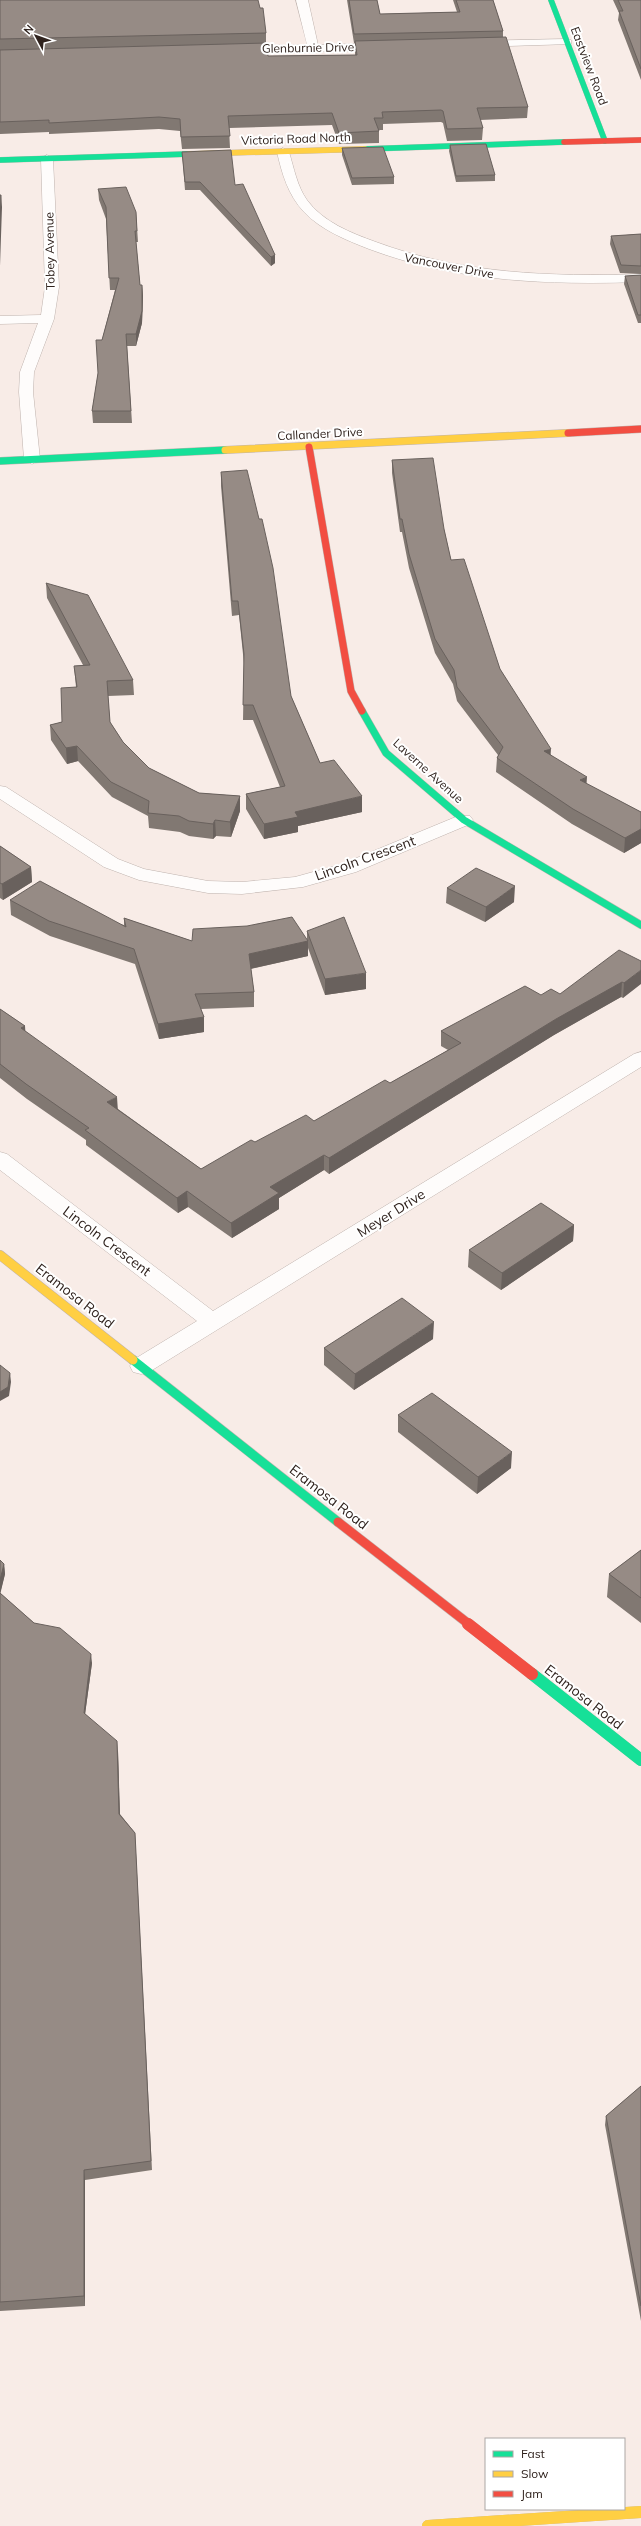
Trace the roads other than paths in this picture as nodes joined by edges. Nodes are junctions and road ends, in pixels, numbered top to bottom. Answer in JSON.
{"nodes":[{"id":1,"x":302,"y":0,"type":"edge"},
{"id":2,"x":551,"y":0,"type":"edge"},
{"id":3,"x":568,"y":42,"type":"junction"},
{"id":4,"x":471,"y":45,"type":"edge"},
{"id":5,"x":399,"y":46,"type":"edge"},
{"id":6,"x":313,"y":48,"type":"junction"},
{"id":7,"x":226,"y":50,"type":"edge"},
{"id":8,"x":641,"y":140,"type":"edge"},
{"id":9,"x":605,"y":141,"type":"junction"},
{"id":10,"x":283,"y":152,"type":"junction"},
{"id":11,"x":47,"y":159,"type":"junction"},
{"id":12,"x":0,"y":160,"type":"edge"},
{"id":13,"x":641,"y":278,"type":"edge"},
{"id":14,"x":47,"y":319,"type":"junction"},
{"id":15,"x":0,"y":320,"type":"edge"},
{"id":16,"x":641,"y":430,"type":"edge"},
{"id":17,"x":309,"y":447,"type":"junction"},
{"id":18,"x":32,"y":459,"type":"junction"},
{"id":19,"x":0,"y":461,"type":"edge"},
{"id":20,"x":0,"y":792,"type":"edge"},
{"id":21,"x":464,"y":820,"type":"junction"},
{"id":22,"x":641,"y":925,"type":"edge"},
{"id":23,"x":641,"y":1058,"type":"edge"},
{"id":24,"x":0,"y":1159,"type":"edge"},
{"id":25,"x":0,"y":1255,"type":"edge"},
{"id":26,"x":214,"y":1323,"type":"junction"},
{"id":27,"x":141,"y":1366,"type":"junction"},
{"id":28,"x":641,"y":1760,"type":"edge"},
{"id":29,"x":641,"y":2512,"type":"edge"},
{"id":30,"x":428,"y":2526,"type":"edge"}],
"edges":[{"from":1,"to":6,"type":"street"},
{"from":2,"to":3,"type":"main road","name":"Eastview Road"},
{"from":3,"to":4,"type":"street"},
{"from":3,"to":9,"type":"main road","name":"Eastview Road"},
{"from":5,"to":6,"type":"street","name":"Glenburnie Drive"},
{"from":6,"to":7,"type":"street","name":"Glenburnie Drive"},
{"from":8,"to":9,"type":"main road","name":"Victoria Road North"},
{"from":9,"to":10,"type":"main road","name":"Victoria Road North"},
{"from":10,"to":11,"type":"main road","name":"Victoria Road North"},
{"from":10,"to":13,"type":"street","name":"Vancouver Drive"},
{"from":11,"to":12,"type":"main road","name":"Victoria Road North"},
{"from":11,"to":14,"type":"street","name":"Tobey Avenue"},
{"from":14,"to":15,"type":"street"},
{"from":14,"to":18,"type":"street","name":"Tobey Avenue"},
{"from":16,"to":17,"type":"main road","name":"Callander Drive"},
{"from":17,"to":18,"type":"main road","name":"Callander Drive"},
{"from":17,"to":21,"type":"main road","name":"Laverne Avenue"},
{"from":18,"to":19,"type":"main road","name":"Callander Drive"},
{"from":20,"to":21,"type":"street","name":"Lincoln Crescent"},
{"from":21,"to":22,"type":"main road","name":"Laverne Avenue"},
{"from":23,"to":26,"type":"street","name":"Meyer Drive"},
{"from":24,"to":26,"type":"street","name":"Lincoln Crescent"},
{"from":25,"to":27,"type":"main road","name":"Eramosa Road"},
{"from":26,"to":27,"type":"street","name":"Meyer Drive"},
{"from":27,"to":28,"type":"main road","name":"Eramosa Road"},
{"from":29,"to":30,"type":"main road"}]}
